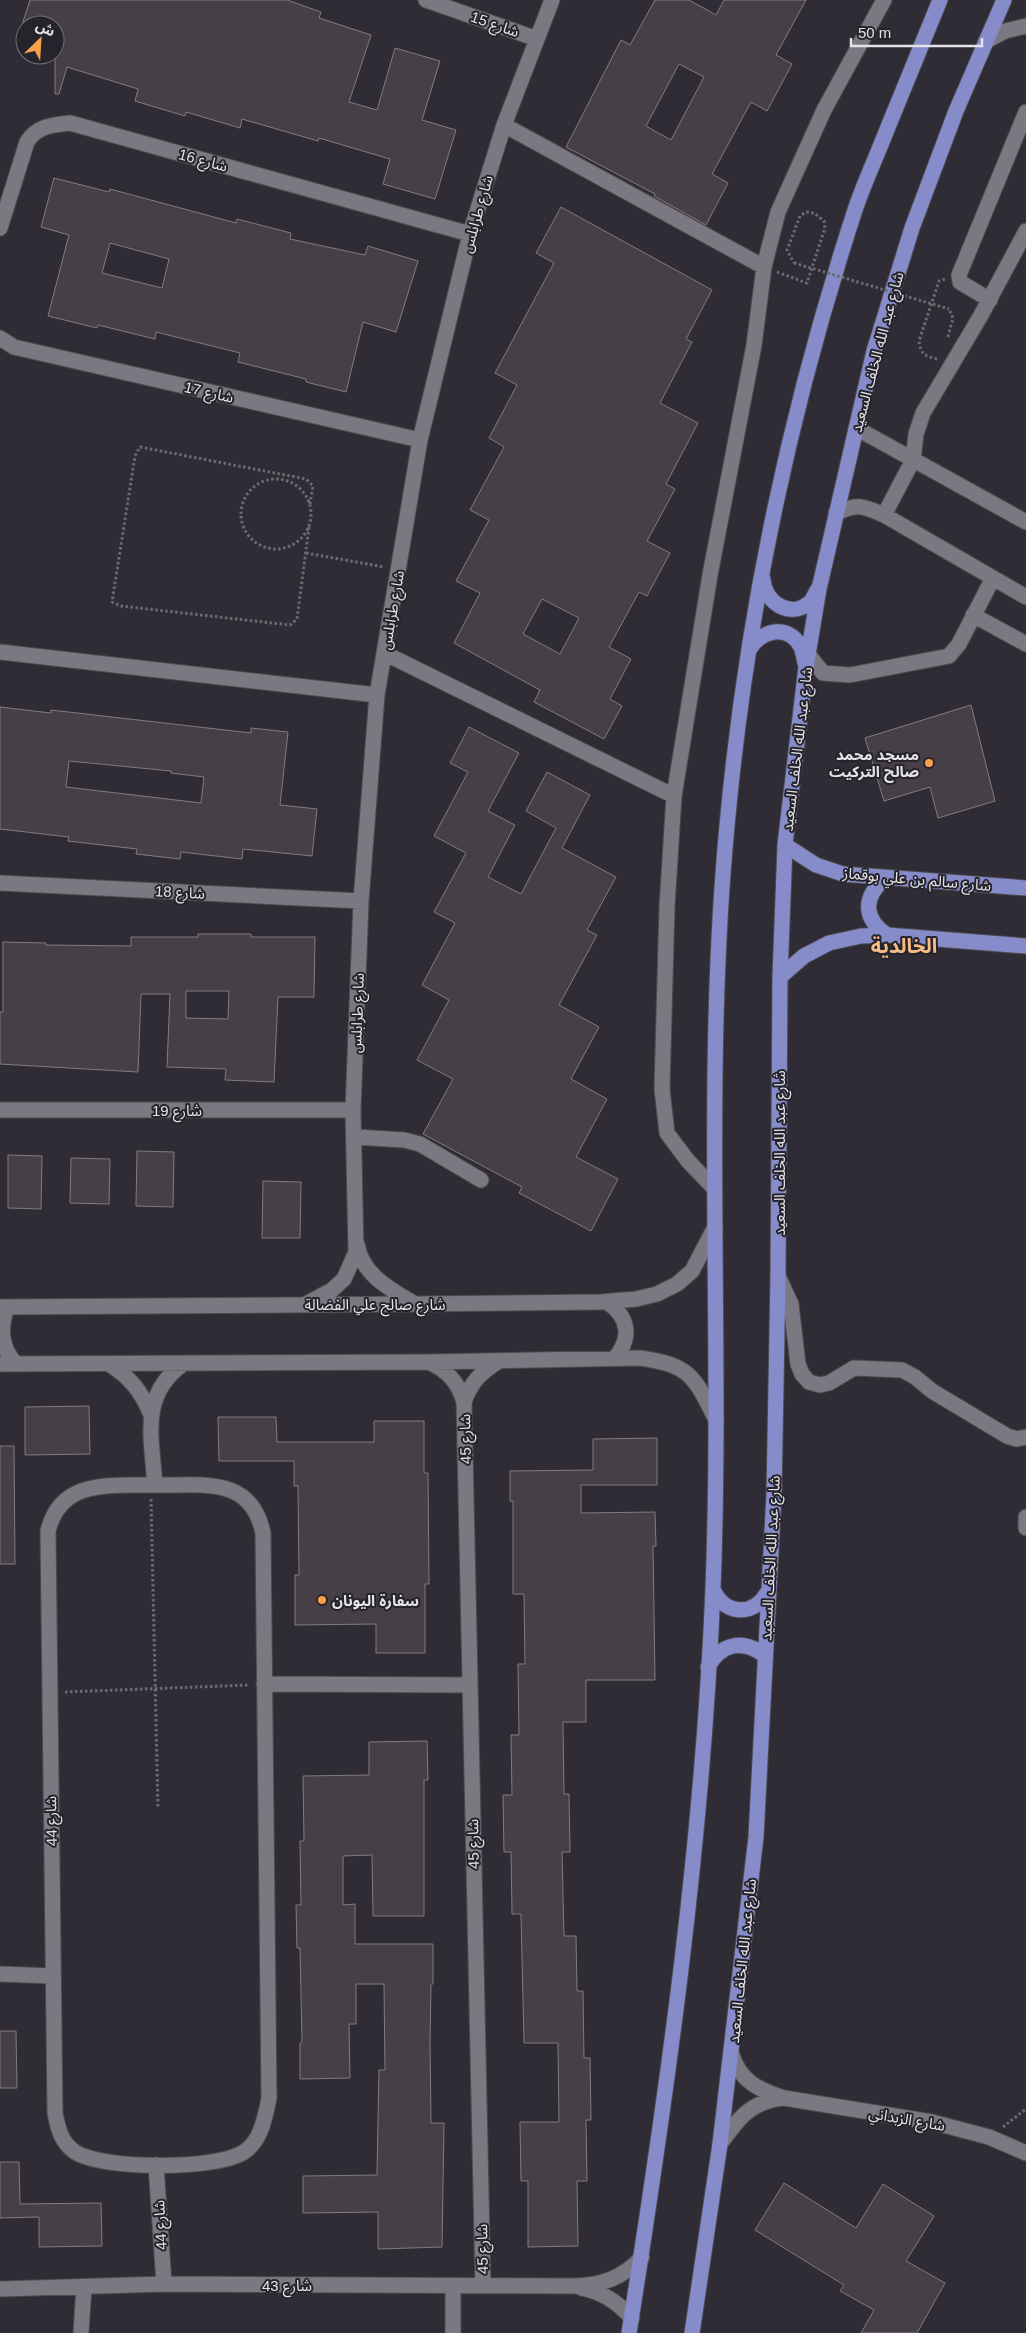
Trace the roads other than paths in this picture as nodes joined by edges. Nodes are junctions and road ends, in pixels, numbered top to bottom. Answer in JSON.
{"nodes":[{"id":1,"x":426,"y":0,"type":"edge"},
{"id":2,"x":552,"y":0,"type":"edge"},
{"id":3,"x":884,"y":0,"type":"edge"},
{"id":4,"x":940,"y":0,"type":"edge"},
{"id":5,"x":1004,"y":0,"type":"edge"},
{"id":6,"x":1026,"y":26,"type":"edge"},
{"id":7,"x":536,"y":39,"type":"junction"},
{"id":8,"x":986,"y":41,"type":"junction"},
{"id":9,"x":1026,"y":112,"type":"edge"},
{"id":10,"x":504,"y":125,"type":"junction"},
{"id":11,"x":0,"y":228,"type":"edge"},
{"id":12,"x":1026,"y":231,"type":"edge"},
{"id":13,"x":470,"y":234,"type":"junction"},
{"id":14,"x":764,"y":267,"type":"junction"},
{"id":15,"x":990,"y":300,"type":"junction"},
{"id":16,"x":0,"y":338,"type":"edge"},
{"id":17,"x":856,"y":428,"type":"junction"},
{"id":18,"x":420,"y":440,"type":"junction"},
{"id":19,"x":913,"y":460,"type":"junction"},
{"id":20,"x":836,"y":513,"type":"junction"},
{"id":21,"x":884,"y":515,"type":"junction"},
{"id":22,"x":1026,"y":522,"type":"edge"},
{"id":23,"x":763,"y":572,"type":"junction"},
{"id":24,"x":993,"y":578,"type":"junction"},
{"id":25,"x":819,"y":589,"type":"junction"},
{"id":26,"x":1026,"y":597,"type":"edge"},
{"id":27,"x":974,"y":616,"type":"junction"},
{"id":28,"x":1026,"y":644,"type":"edge"},
{"id":29,"x":0,"y":652,"type":"edge"},
{"id":30,"x":748,"y":652,"type":"junction"},
{"id":31,"x":384,"y":654,"type":"junction"},
{"id":32,"x":807,"y":660,"type":"junction"},
{"id":33,"x":378,"y":695,"type":"junction"},
{"id":34,"x":674,"y":796,"type":"junction"},
{"id":35,"x":785,"y":845,"type":"junction"},
{"id":36,"x":884,"y":879,"type":"junction"},
{"id":37,"x":0,"y":883,"type":"edge"},
{"id":38,"x":1026,"y":888,"type":"edge"},
{"id":39,"x":361,"y":901,"type":"junction"},
{"id":40,"x":888,"y":935,"type":"junction"},
{"id":41,"x":1026,"y":946,"type":"edge"},
{"id":42,"x":780,"y":977,"type":"junction"},
{"id":43,"x":0,"y":1110,"type":"edge"},
{"id":44,"x":353,"y":1110,"type":"junction"},
{"id":45,"x":354,"y":1137,"type":"junction"},
{"id":46,"x":480,"y":1180,"type":"dead end"},
{"id":47,"x":714,"y":1188,"type":"junction"},
{"id":48,"x":715,"y":1227,"type":"junction"},
{"id":49,"x":357,"y":1240,"type":"junction"},
{"id":50,"x":778,"y":1276,"type":"junction"},
{"id":51,"x":607,"y":1302,"type":"junction"},
{"id":52,"x":416,"y":1304,"type":"junction"},
{"id":53,"x":304,"y":1305,"type":"junction"},
{"id":54,"x":4,"y":1307,"type":"edge"},
{"id":55,"x":615,"y":1358,"type":"junction"},
{"id":56,"x":499,"y":1361,"type":"junction"},
{"id":57,"x":429,"y":1362,"type":"junction"},
{"id":58,"x":0,"y":1364,"type":"edge"},
{"id":59,"x":16,"y":1364,"type":"junction"},
{"id":60,"x":109,"y":1364,"type":"junction"},
{"id":61,"x":183,"y":1364,"type":"junction"},
{"id":62,"x":464,"y":1402,"type":"junction"},
{"id":63,"x":151,"y":1415,"type":"junction"},
{"id":64,"x":716,"y":1420,"type":"junction"},
{"id":65,"x":1026,"y":1437,"type":"edge"},
{"id":66,"x":153,"y":1485,"type":"junction"},
{"id":67,"x":1026,"y":1517,"type":"edge"},
{"id":68,"x":1026,"y":1528,"type":"edge"},
{"id":69,"x":713,"y":1589,"type":"junction"},
{"id":70,"x":767,"y":1593,"type":"junction"},
{"id":71,"x":764,"y":1654,"type":"junction"},
{"id":72,"x":708,"y":1667,"type":"junction"},
{"id":73,"x":264,"y":1684,"type":"junction"},
{"id":74,"x":470,"y":1685,"type":"junction"},
{"id":75,"x":0,"y":1974,"type":"edge"},
{"id":76,"x":53,"y":1976,"type":"junction"},
{"id":77,"x":732,"y":2054,"type":"junction"},
{"id":78,"x":784,"y":2098,"type":"junction"},
{"id":79,"x":720,"y":2144,"type":"junction"},
{"id":80,"x":1026,"y":2153,"type":"edge"},
{"id":81,"x":156,"y":2165,"type":"junction"},
{"id":82,"x":642,"y":2257,"type":"junction"},
{"id":83,"x":164,"y":2284,"type":"junction"},
{"id":84,"x":453,"y":2286,"type":"junction"},
{"id":85,"x":483,"y":2286,"type":"junction"},
{"id":86,"x":575,"y":2286,"type":"junction"},
{"id":87,"x":84,"y":2287,"type":"junction"},
{"id":88,"x":0,"y":2289,"type":"edge"},
{"id":89,"x":632,"y":2318,"type":"junction"},
{"id":90,"x":81,"y":2333,"type":"edge"},
{"id":91,"x":453,"y":2333,"type":"edge"},
{"id":92,"x":629,"y":2333,"type":"edge"},
{"id":93,"x":692,"y":2333,"type":"edge"}],
"edges":[{"from":1,"to":7,"type":"street","name":"شارع 15"},
{"from":2,"to":7,"type":"street","name":"شارع طرابلس"},
{"from":3,"to":14,"type":"street"},
{"from":4,"to":23,"type":"main road"},
{"from":5,"to":8,"type":"main road","name":"شارع عبد الله الخلف السعيد"},
{"from":6,"to":8,"type":"street"},
{"from":7,"to":10,"type":"street","name":"شارع طرابلس"},
{"from":8,"to":17,"type":"main road","name":"شارع عبد الله الخلف السعيد"},
{"from":9,"to":15,"type":"street"},
{"from":10,"to":13,"type":"street","name":"شارع طرابلس"},
{"from":10,"to":14,"type":"street"},
{"from":11,"to":13,"type":"street","name":"شارع 16"},
{"from":12,"to":15,"type":"street"},
{"from":13,"to":18,"type":"street","name":"شارع طرابلس"},
{"from":14,"to":34,"type":"street"},
{"from":15,"to":19,"type":"street"},
{"from":16,"to":18,"type":"street","name":"شارع 17"},
{"from":17,"to":19,"type":"street"},
{"from":17,"to":20,"type":"main road","name":"شارع عبد الله الخلف السعيد"},
{"from":18,"to":31,"type":"street","name":"شارع طرابلس"},
{"from":19,"to":21,"type":"street"},
{"from":19,"to":22,"type":"street"},
{"from":20,"to":21,"type":"street"},
{"from":20,"to":25,"type":"main road","name":"شارع عبد الله الخلف السعيد"},
{"from":21,"to":24,"type":"street"},
{"from":23,"to":25,"type":"main road"},
{"from":23,"to":30,"type":"main road"},
{"from":24,"to":26,"type":"street"},
{"from":24,"to":27,"type":"street"},
{"from":25,"to":32,"type":"main road","name":"شارع عبد الله الخلف السعيد"},
{"from":27,"to":28,"type":"street"},
{"from":27,"to":32,"type":"street"},
{"from":29,"to":33,"type":"street"},
{"from":30,"to":32,"type":"main road"},
{"from":30,"to":47,"type":"main road"},
{"from":31,"to":33,"type":"street","name":"شارع طرابلس"},
{"from":31,"to":34,"type":"street"},
{"from":32,"to":35,"type":"main road","name":"شارع عبد الله الخلف السعيد"},
{"from":33,"to":39,"type":"street","name":"شارع طرابلس"},
{"from":34,"to":47,"type":"street"},
{"from":35,"to":36,"type":"main road","name":"شارع سالم بن علي بوقماز"},
{"from":35,"to":42,"type":"main road","name":"شارع عبد الله الخلف السعيد"},
{"from":36,"to":38,"type":"main road","name":"شارع سالم بن علي بوقماز"},
{"from":36,"to":40,"type":"main road"},
{"from":37,"to":39,"type":"street","name":"شارع 18"},
{"from":39,"to":44,"type":"street","name":"شارع طرابلس"},
{"from":40,"to":41,"type":"main road"},
{"from":40,"to":42,"type":"main road"},
{"from":42,"to":50,"type":"main road","name":"شارع عبد الله الخلف السعيد"},
{"from":43,"to":44,"type":"street","name":"شارع 19"},
{"from":44,"to":45,"type":"street","name":"شارع طرابلس"},
{"from":45,"to":46,"type":"street"},
{"from":45,"to":49,"type":"street","name":"شارع طرابلس"},
{"from":47,"to":48,"type":"main road"},
{"from":48,"to":51,"type":"street","name":"شارع صالح علي الفضالة"},
{"from":48,"to":64,"type":"main road"},
{"from":49,"to":52,"type":"street","name":"شارع طرابلس"},
{"from":49,"to":53,"type":"street","name":"شارع طرابلس"},
{"from":50,"to":65,"type":"street"},
{"from":50,"to":70,"type":"main road","name":"شارع عبد الله الخلف السعيد"},
{"from":51,"to":52,"type":"street","name":"شارع صالح علي الفضالة"},
{"from":51,"to":55,"type":"street"},
{"from":52,"to":53,"type":"street","name":"شارع صالح علي الفضالة"},
{"from":53,"to":54,"type":"street","name":"شارع صالح علي الفضالة"},
{"from":54,"to":59,"type":"street"},
{"from":55,"to":56,"type":"street"},
{"from":55,"to":64,"type":"street"},
{"from":56,"to":57,"type":"street"},
{"from":56,"to":62,"type":"street","name":"شارع 45"},
{"from":57,"to":61,"type":"street"},
{"from":57,"to":62,"type":"street","name":"شارع 45"},
{"from":58,"to":59,"type":"street"},
{"from":59,"to":60,"type":"street"},
{"from":60,"to":61,"type":"street"},
{"from":60,"to":63,"type":"street"},
{"from":61,"to":63,"type":"street"},
{"from":62,"to":74,"type":"street","name":"شارع 45"},
{"from":63,"to":66,"type":"street"},
{"from":64,"to":69,"type":"main road"},
{"from":66,"to":73,"type":"street","name":"شارع 44"},
{"from":66,"to":76,"type":"street","name":"شارع 44"},
{"from":67,"to":68,"type":"street"},
{"from":69,"to":70,"type":"main road"},
{"from":69,"to":72,"type":"main road"},
{"from":70,"to":71,"type":"main road","name":"شارع عبد الله الخلف السعيد"},
{"from":71,"to":72,"type":"main road"},
{"from":71,"to":77,"type":"main road","name":"شارع عبد الله الخلف السعيد"},
{"from":72,"to":82,"type":"main road"},
{"from":73,"to":74,"type":"street"},
{"from":73,"to":81,"type":"street","name":"شارع 44"},
{"from":74,"to":85,"type":"street","name":"شارع 45"},
{"from":75,"to":76,"type":"street"},
{"from":76,"to":81,"type":"street","name":"شارع 44"},
{"from":77,"to":78,"type":"street","name":"شارع الزبداني"},
{"from":77,"to":79,"type":"main road","name":"شارع عبد الله الخلف السعيد"},
{"from":78,"to":79,"type":"street","name":"شارع الزبداني"},
{"from":78,"to":80,"type":"street","name":"شارع الزبداني"},
{"from":79,"to":93,"type":"main road","name":"شارع عبد الله الخلف السعيد"},
{"from":81,"to":83,"type":"street","name":"شارع 44"},
{"from":82,"to":86,"type":"street","name":"شارع 43"},
{"from":82,"to":89,"type":"main road"},
{"from":83,"to":84,"type":"street","name":"شارع 43"},
{"from":83,"to":87,"type":"street","name":"شارع 43"},
{"from":84,"to":85,"type":"street","name":"شارع 43"},
{"from":84,"to":91,"type":"street"},
{"from":85,"to":86,"type":"street","name":"شارع 43"},
{"from":86,"to":89,"type":"street","name":"شارع 43"},
{"from":87,"to":88,"type":"street","name":"شارع 43"},
{"from":87,"to":90,"type":"street"},
{"from":89,"to":92,"type":"main road"}]}
